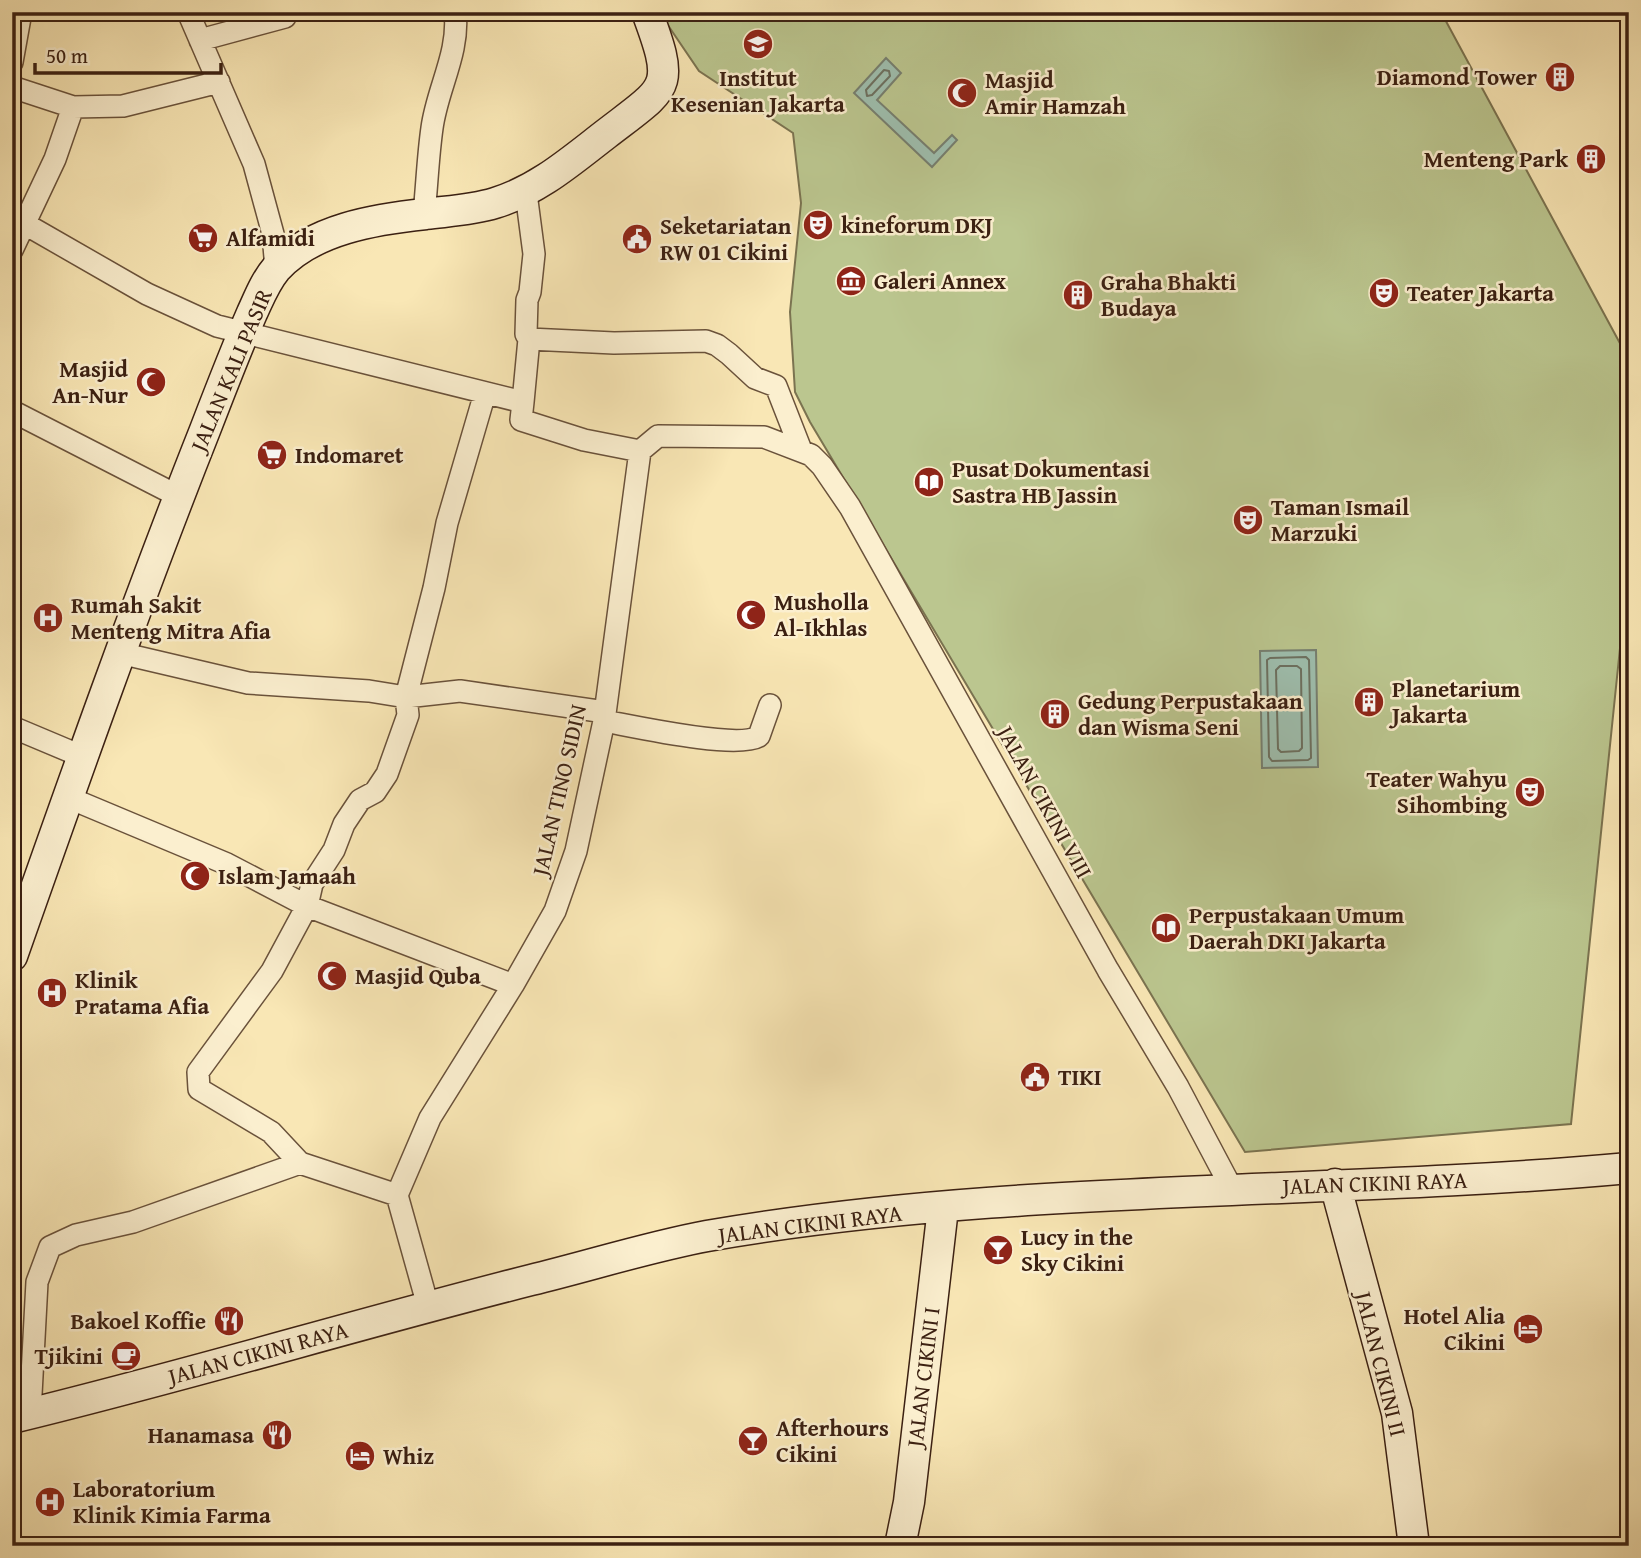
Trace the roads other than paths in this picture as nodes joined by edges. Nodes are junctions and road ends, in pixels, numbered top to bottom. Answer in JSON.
{"nodes":[{"id":1,"x":21,"y":12,"type":"edge"},
{"id":2,"x":188,"y":12,"type":"edge"},
{"id":3,"x":455,"y":12,"type":"edge"},
{"id":4,"x":647,"y":12,"type":"edge"},
{"id":5,"x":285,"y":17,"type":"dead end"},
{"id":6,"x":200,"y":40,"type":"junction"},
{"id":7,"x":12,"y":62,"type":"edge"},
{"id":8,"x":219,"y":82,"type":"junction"},
{"id":9,"x":12,"y":87,"type":"edge"},
{"id":10,"x":73,"y":107,"type":"junction"},
{"id":11,"x":526,"y":192,"type":"junction"},
{"id":12,"x":424,"y":214,"type":"junction"},
{"id":13,"x":24,"y":224,"type":"junction"},
{"id":14,"x":12,"y":250,"type":"edge"},
{"id":15,"x":276,"y":269,"type":"junction"},
{"id":16,"x":243,"y":333,"type":"junction"},
{"id":17,"x":529,"y":339,"type":"junction"},
{"id":18,"x":485,"y":393,"type":"junction"},
{"id":19,"x":523,"y":402,"type":"junction"},
{"id":20,"x":12,"y":411,"type":"edge"},
{"id":21,"x":801,"y":450,"type":"junction"},
{"id":22,"x":640,"y":451,"type":"junction"},
{"id":23,"x":170,"y":492,"type":"junction"},
{"id":24,"x":120,"y":653,"type":"junction"},
{"id":25,"x":407,"y":697,"type":"junction"},
{"id":26,"x":770,"y":705,"type":"dead end"},
{"id":27,"x":604,"y":716,"type":"junction"},
{"id":28,"x":12,"y":727,"type":"edge"},
{"id":29,"x":81,"y":756,"type":"junction"},
{"id":30,"x":67,"y":797,"type":"junction"},
{"id":31,"x":307,"y":906,"type":"junction"},
{"id":32,"x":12,"y":956,"type":"edge"},
{"id":33,"x":513,"y":985,"type":"junction"},
{"id":34,"x":300,"y":1163,"type":"junction"},
{"id":35,"x":1629,"y":1168,"type":"edge"},
{"id":36,"x":1335,"y":1185,"type":"junction"},
{"id":37,"x":1232,"y":1189,"type":"junction"},
{"id":38,"x":397,"y":1195,"type":"junction"},
{"id":39,"x":943,"y":1208,"type":"junction"},
{"id":40,"x":428,"y":1306,"type":"junction"},
{"id":41,"x":21,"y":1415,"type":"edge"},
{"id":42,"x":900,"y":1546,"type":"edge"},
{"id":43,"x":1414,"y":1546,"type":"edge"}],
"edges":[{"from":1,"to":7,"type":"street"},
{"from":2,"to":6,"type":"street"},
{"from":3,"to":12,"type":"street"},
{"from":4,"to":11,"type":"street","name":"JALAN KALI PASIR"},
{"from":5,"to":6,"type":"street"},
{"from":6,"to":8,"type":"street"},
{"from":8,"to":10,"type":"street"},
{"from":8,"to":15,"type":"street"},
{"from":9,"to":10,"type":"street"},
{"from":10,"to":13,"type":"street"},
{"from":11,"to":12,"type":"street","name":"JALAN KALI PASIR"},
{"from":11,"to":17,"type":"street"},
{"from":12,"to":15,"type":"street","name":"JALAN KALI PASIR"},
{"from":13,"to":14,"type":"street"},
{"from":13,"to":16,"type":"street"},
{"from":15,"to":16,"type":"street","name":"JALAN KALI PASIR"},
{"from":16,"to":18,"type":"street"},
{"from":16,"to":23,"type":"street","name":"JALAN KALI PASIR"},
{"from":17,"to":19,"type":"street"},
{"from":17,"to":21,"type":"street"},
{"from":18,"to":19,"type":"street"},
{"from":18,"to":25,"type":"street"},
{"from":19,"to":22,"type":"street"},
{"from":20,"to":23,"type":"street"},
{"from":21,"to":22,"type":"street"},
{"from":21,"to":37,"type":"street","name":"JALAN CIKINI VIII"},
{"from":22,"to":27,"type":"street","name":"JALAN TINO SIDIN"},
{"from":23,"to":24,"type":"street","name":"JALAN KALI PASIR"},
{"from":24,"to":25,"type":"street"},
{"from":24,"to":29,"type":"street","name":"JALAN KALI PASIR"},
{"from":25,"to":27,"type":"street"},
{"from":25,"to":31,"type":"street"},
{"from":26,"to":27,"type":"street"},
{"from":27,"to":33,"type":"street","name":"JALAN TINO SIDIN"},
{"from":28,"to":29,"type":"street"},
{"from":29,"to":30,"type":"street","name":"JALAN KALI PASIR"},
{"from":30,"to":31,"type":"street"},
{"from":30,"to":32,"type":"street","name":"JALAN KALI PASIR"},
{"from":31,"to":33,"type":"street"},
{"from":31,"to":34,"type":"street"},
{"from":33,"to":38,"type":"street","name":"JALAN TINO SIDIN"},
{"from":34,"to":38,"type":"street"},
{"from":34,"to":41,"type":"street"},
{"from":35,"to":36,"type":"street","name":"JALAN CIKINI RAYA"},
{"from":36,"to":37,"type":"street","name":"JALAN CIKINI RAYA"},
{"from":36,"to":43,"type":"street","name":"JALAN CIKINI II"},
{"from":37,"to":39,"type":"street","name":"JALAN CIKINI RAYA"},
{"from":38,"to":40,"type":"street"},
{"from":39,"to":40,"type":"street","name":"JALAN CIKINI RAYA"},
{"from":39,"to":42,"type":"street","name":"JALAN CIKINI I"},
{"from":40,"to":41,"type":"street","name":"JALAN CIKINI RAYA"}]}
